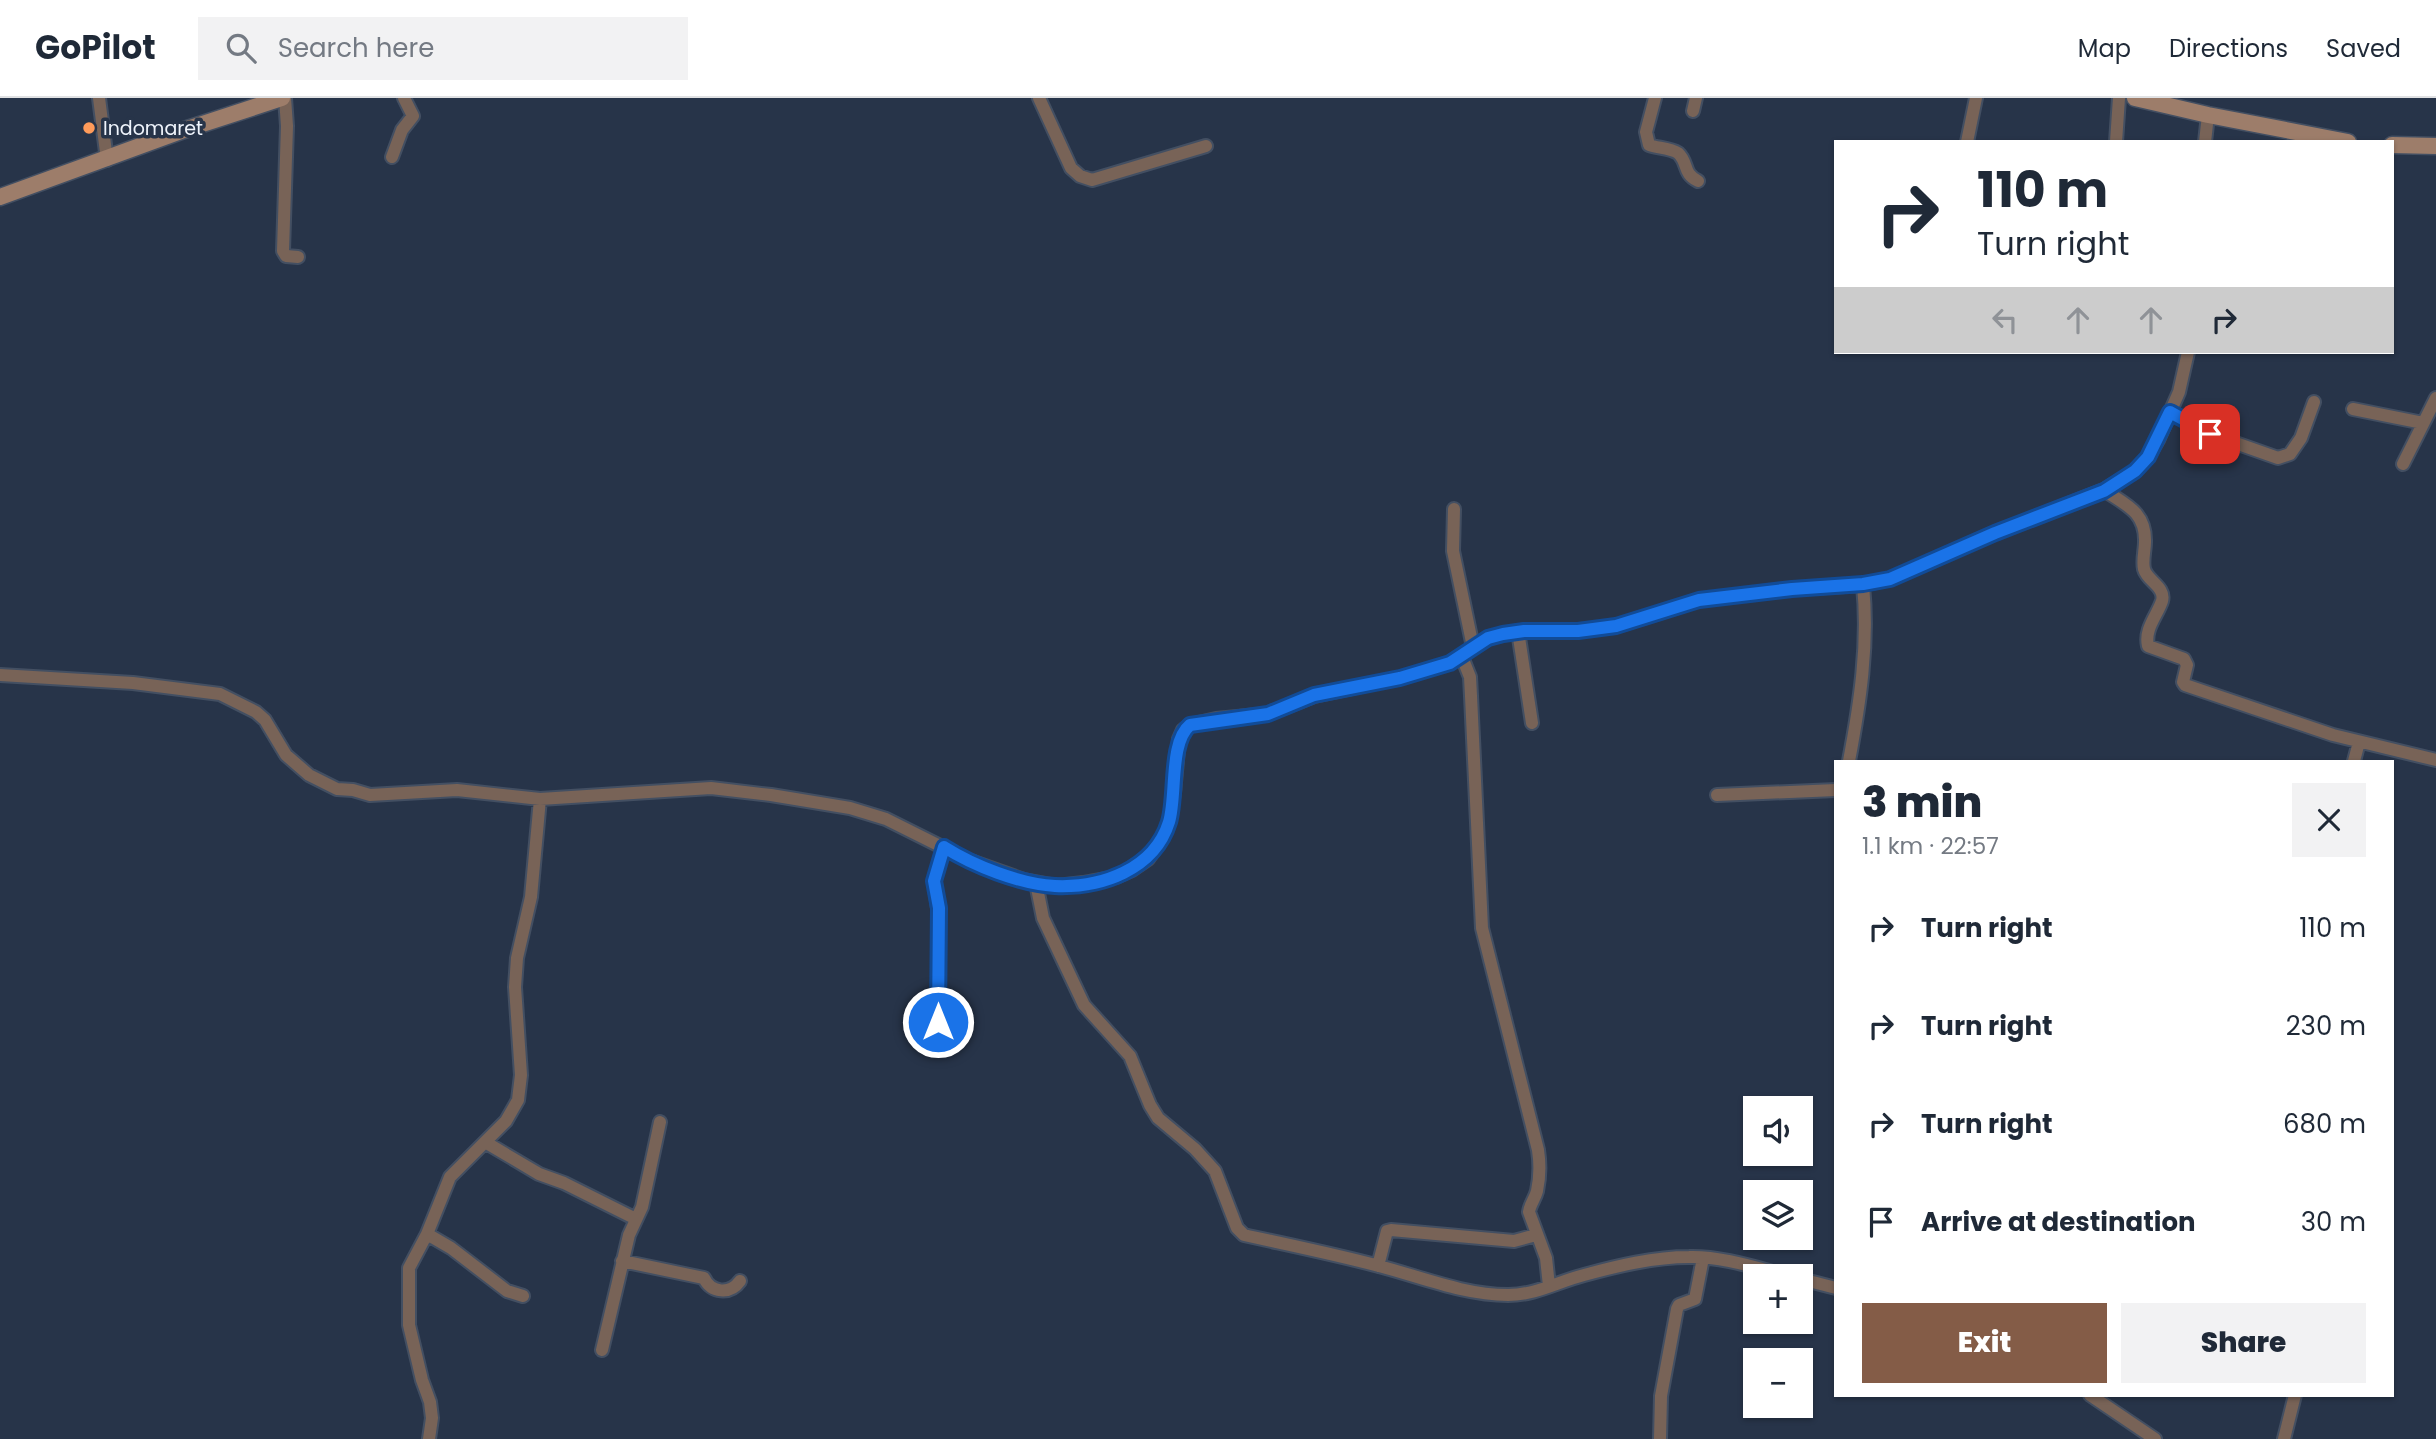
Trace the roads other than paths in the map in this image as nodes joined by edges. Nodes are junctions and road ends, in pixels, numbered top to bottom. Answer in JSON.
{"nodes":[{"id":1,"x":99,"y":98,"type":"edge"},
{"id":2,"x":283,"y":98,"type":"edge"},
{"id":3,"x":404,"y":98,"type":"edge"},
{"id":4,"x":1039,"y":98,"type":"edge"},
{"id":5,"x":1655,"y":98,"type":"edge"},
{"id":6,"x":1976,"y":98,"type":"edge"},
{"id":7,"x":2119,"y":98,"type":"edge"},
{"id":8,"x":2135,"y":98,"type":"edge"},
{"id":9,"x":2208,"y":115,"type":"junction"},
{"id":10,"x":1967,"y":140,"type":"edge"},
{"id":11,"x":2116,"y":140,"type":"edge"},
{"id":12,"x":2205,"y":140,"type":"edge"},
{"id":13,"x":2338,"y":140,"type":"edge"},
{"id":14,"x":2394,"y":145,"type":"edge"},
{"id":15,"x":1206,"y":146,"type":"dead end"},
{"id":16,"x":2436,"y":146,"type":"edge"},
{"id":17,"x":392,"y":157,"type":"dead end"},
{"id":18,"x":107,"y":160,"type":"junction"},
{"id":19,"x":1699,"y":181,"type":"dead end"},
{"id":20,"x":0,"y":197,"type":"edge"},
{"id":21,"x":298,"y":257,"type":"dead end"},
{"id":22,"x":2188,"y":354,"type":"edge"},
{"id":23,"x":2436,"y":398,"type":"edge"},
{"id":24,"x":2314,"y":402,"type":"dead end"},
{"id":25,"x":2353,"y":409,"type":"dead end"},
{"id":26,"x":2170,"y":412,"type":"junction"},
{"id":27,"x":2423,"y":424,"type":"junction"},
{"id":28,"x":2403,"y":464,"type":"dead end"},
{"id":29,"x":2104,"y":491,"type":"junction"},
{"id":30,"x":1454,"y":509,"type":"dead end"},
{"id":31,"x":1863,"y":584,"type":"junction"},
{"id":32,"x":1518,"y":631,"type":"junction"},
{"id":33,"x":1473,"y":647,"type":"junction"},
{"id":34,"x":1462,"y":657,"type":"junction"},
{"id":35,"x":0,"y":675,"type":"edge"},
{"id":36,"x":1532,"y":723,"type":"dead end"},
{"id":37,"x":2359,"y":742,"type":"junction"},
{"id":38,"x":1849,"y":760,"type":"edge"},
{"id":39,"x":2354,"y":760,"type":"edge"},
{"id":40,"x":2436,"y":760,"type":"edge"},
{"id":41,"x":1834,"y":790,"type":"edge"},
{"id":42,"x":1717,"y":795,"type":"dead end"},
{"id":43,"x":540,"y":799,"type":"junction"},
{"id":44,"x":944,"y":847,"type":"junction"},
{"id":45,"x":1036,"y":883,"type":"junction"},
{"id":46,"x":938,"y":1022,"type":"dead end"},
{"id":47,"x":660,"y":1122,"type":"dead end"},
{"id":48,"x":485,"y":1142,"type":"junction"},
{"id":49,"x":636,"y":1219,"type":"junction"},
{"id":50,"x":427,"y":1234,"type":"junction"},
{"id":51,"x":1536,"y":1235,"type":"junction"},
{"id":52,"x":1703,"y":1258,"type":"junction"},
{"id":53,"x":622,"y":1261,"type":"junction"},
{"id":54,"x":1378,"y":1266,"type":"junction"},
{"id":55,"x":1743,"y":1266,"type":"edge"},
{"id":56,"x":740,"y":1281,"type":"dead end"},
{"id":57,"x":1813,"y":1282,"type":"edge"},
{"id":58,"x":1549,"y":1286,"type":"junction"},
{"id":59,"x":1834,"y":1287,"type":"edge"},
{"id":60,"x":523,"y":1296,"type":"dead end"},
{"id":61,"x":602,"y":1350,"type":"dead end"},
{"id":62,"x":2093,"y":1397,"type":"edge"},
{"id":63,"x":2294,"y":1397,"type":"edge"},
{"id":64,"x":429,"y":1439,"type":"edge"},
{"id":65,"x":1660,"y":1439,"type":"edge"},
{"id":66,"x":2155,"y":1439,"type":"edge"},
{"id":67,"x":2284,"y":1439,"type":"edge"}],
"edges":[{"from":1,"to":18,"type":"street"},
{"from":2,"to":18,"type":"main road"},
{"from":2,"to":21,"type":"street"},
{"from":3,"to":17,"type":"street"},
{"from":4,"to":15,"type":"street"},
{"from":5,"to":19,"type":"street"},
{"from":6,"to":10,"type":"street"},
{"from":7,"to":11,"type":"street"},
{"from":8,"to":9,"type":"main road"},
{"from":9,"to":12,"type":"street"},
{"from":9,"to":13,"type":"main road"},
{"from":14,"to":16,"type":"main road"},
{"from":18,"to":20,"type":"main road"},
{"from":22,"to":26,"type":"street"},
{"from":23,"to":27,"type":"street"},
{"from":24,"to":26,"type":"street"},
{"from":25,"to":27,"type":"street"},
{"from":26,"to":29,"type":"street"},
{"from":27,"to":28,"type":"street"},
{"from":29,"to":31,"type":"street"},
{"from":29,"to":37,"type":"street"},
{"from":30,"to":33,"type":"street"},
{"from":31,"to":32,"type":"street"},
{"from":31,"to":38,"type":"street"},
{"from":32,"to":33,"type":"street"},
{"from":32,"to":36,"type":"street"},
{"from":33,"to":34,"type":"street"},
{"from":34,"to":45,"type":"street"},
{"from":34,"to":51,"type":"street"},
{"from":35,"to":43,"type":"street"},
{"from":37,"to":39,"type":"street"},
{"from":37,"to":40,"type":"street"},
{"from":41,"to":42,"type":"street"},
{"from":43,"to":44,"type":"street"},
{"from":43,"to":48,"type":"street"},
{"from":44,"to":45,"type":"street"},
{"from":44,"to":46,"type":"street"},
{"from":45,"to":54,"type":"street"},
{"from":47,"to":49,"type":"street"},
{"from":48,"to":49,"type":"street"},
{"from":48,"to":50,"type":"street"},
{"from":49,"to":53,"type":"street"},
{"from":50,"to":60,"type":"street"},
{"from":50,"to":64,"type":"street"},
{"from":51,"to":54,"type":"street"},
{"from":51,"to":58,"type":"street"},
{"from":52,"to":55,"type":"street"},
{"from":52,"to":58,"type":"street"},
{"from":52,"to":65,"type":"street"},
{"from":53,"to":56,"type":"street"},
{"from":53,"to":61,"type":"street"},
{"from":54,"to":58,"type":"street"},
{"from":57,"to":59,"type":"street"},
{"from":62,"to":66,"type":"street"},
{"from":63,"to":67,"type":"street"}]}
